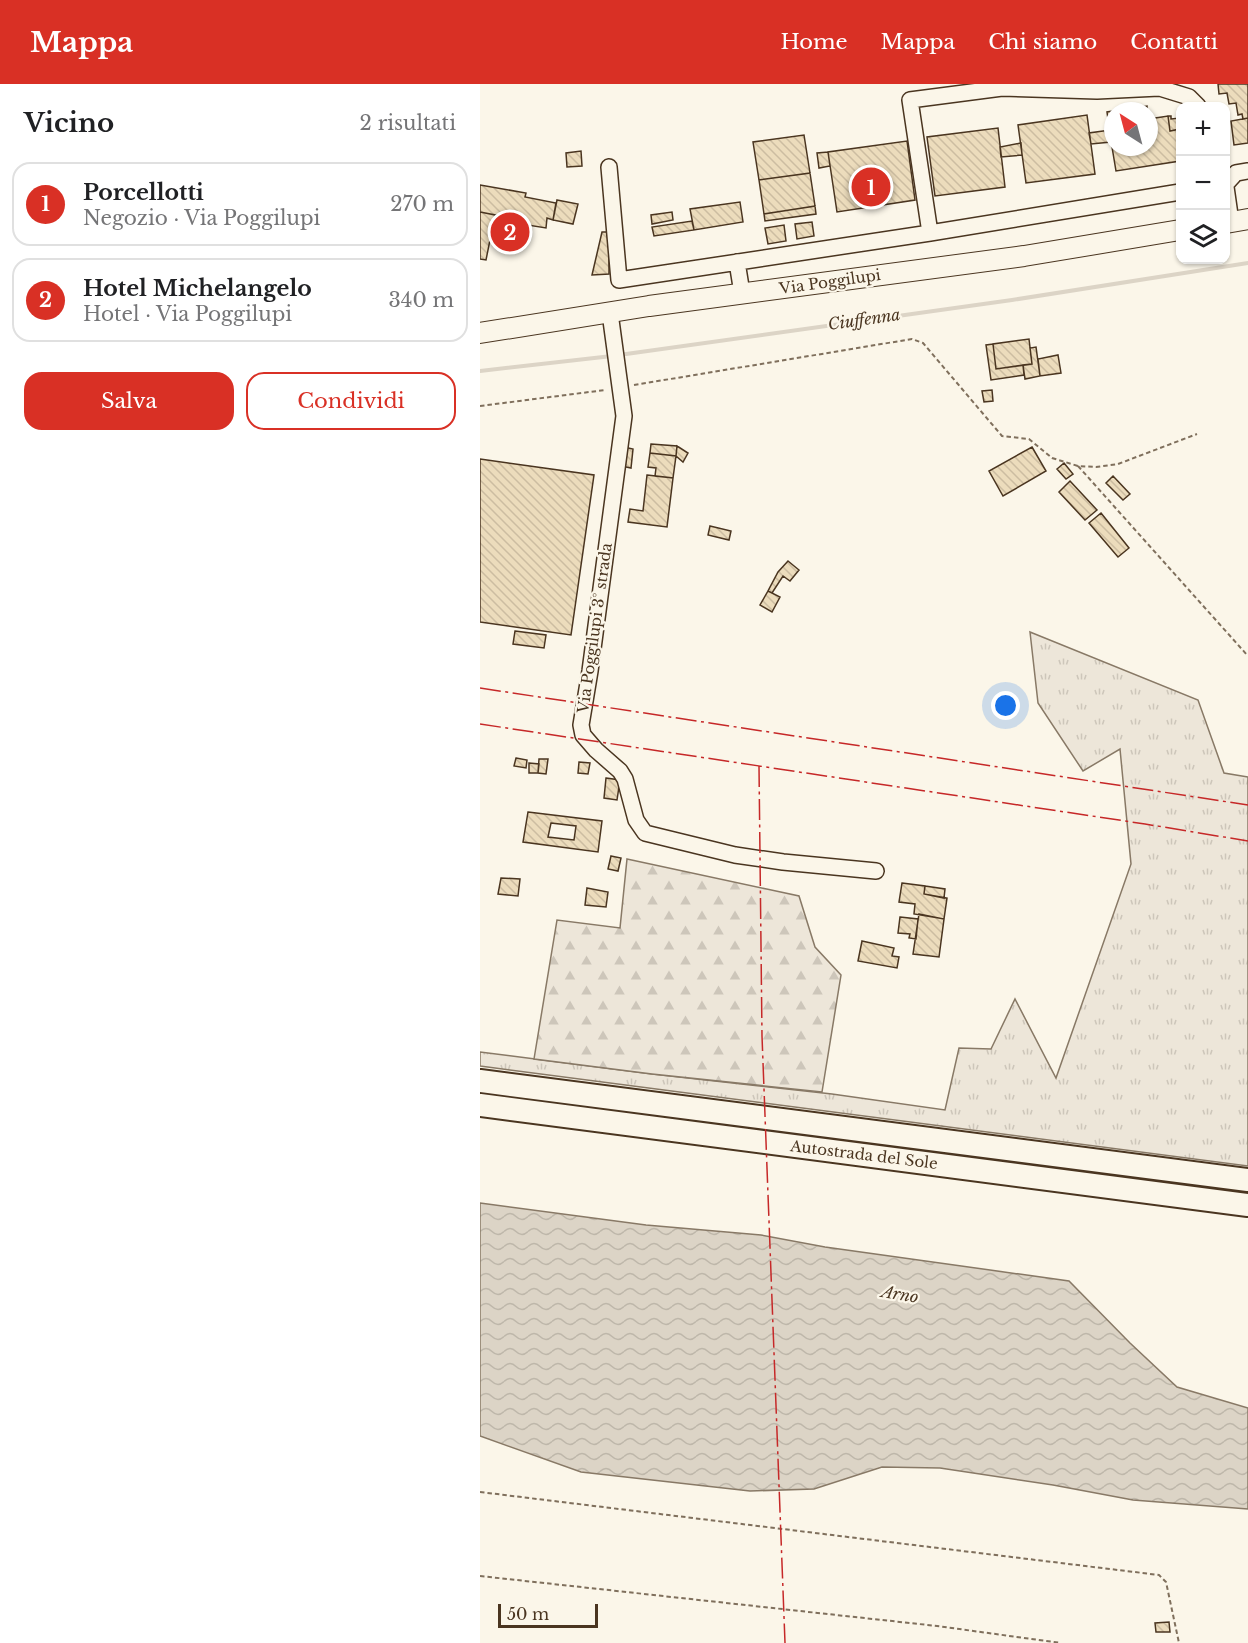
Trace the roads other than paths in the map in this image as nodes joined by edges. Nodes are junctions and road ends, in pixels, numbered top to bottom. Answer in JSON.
{"nodes":[{"id":1,"x":1155,"y":85,"type":"edge"},
{"id":2,"x":1194,"y":102,"type":"edge"},
{"id":3,"x":609,"y":167,"type":"dead end"},
{"id":4,"x":1248,"y":171,"type":"edge"},
{"id":5,"x":1230,"y":180,"type":"edge"},
{"id":6,"x":1176,"y":193,"type":"edge"},
{"id":7,"x":1230,"y":201,"type":"edge"},
{"id":8,"x":1235,"y":222,"type":"edge"},
{"id":9,"x":1176,"y":231,"type":"edge"},
{"id":10,"x":930,"y":233,"type":"junction"},
{"id":11,"x":737,"y":262,"type":"junction"},
{"id":12,"x":742,"y":293,"type":"junction"},
{"id":13,"x":611,"y":320,"type":"junction"},
{"id":14,"x":480,"y":333,"type":"edge"},
{"id":15,"x":876,"y":871,"type":"dead end"},
{"id":16,"x":480,"y":1081,"type":"edge"},
{"id":17,"x":480,"y":1105,"type":"edge"},
{"id":18,"x":1248,"y":1179,"type":"edge"},
{"id":19,"x":1248,"y":1205,"type":"edge"}],
"edges":[{"from":1,"to":2,"type":"street"},
{"from":1,"to":10,"type":"street"},
{"from":3,"to":11,"type":"street"},
{"from":4,"to":5,"type":"street"},
{"from":6,"to":10,"type":"street"},
{"from":7,"to":8,"type":"street"},
{"from":9,"to":12,"type":"main road","name":"Via Poggilupi"},
{"from":10,"to":11,"type":"street"},
{"from":11,"to":12,"type":"street"},
{"from":12,"to":13,"type":"main road","name":"Via Poggilupi"},
{"from":13,"to":14,"type":"main road","name":"Via Poggilupi"},
{"from":13,"to":15,"type":"street","name":"Via Poggilupi 3° strada"},
{"from":16,"to":18,"type":"highway","name":"Autostrada del Sole"},
{"from":17,"to":19,"type":"highway","name":"Autostrada del Sole"}]}
